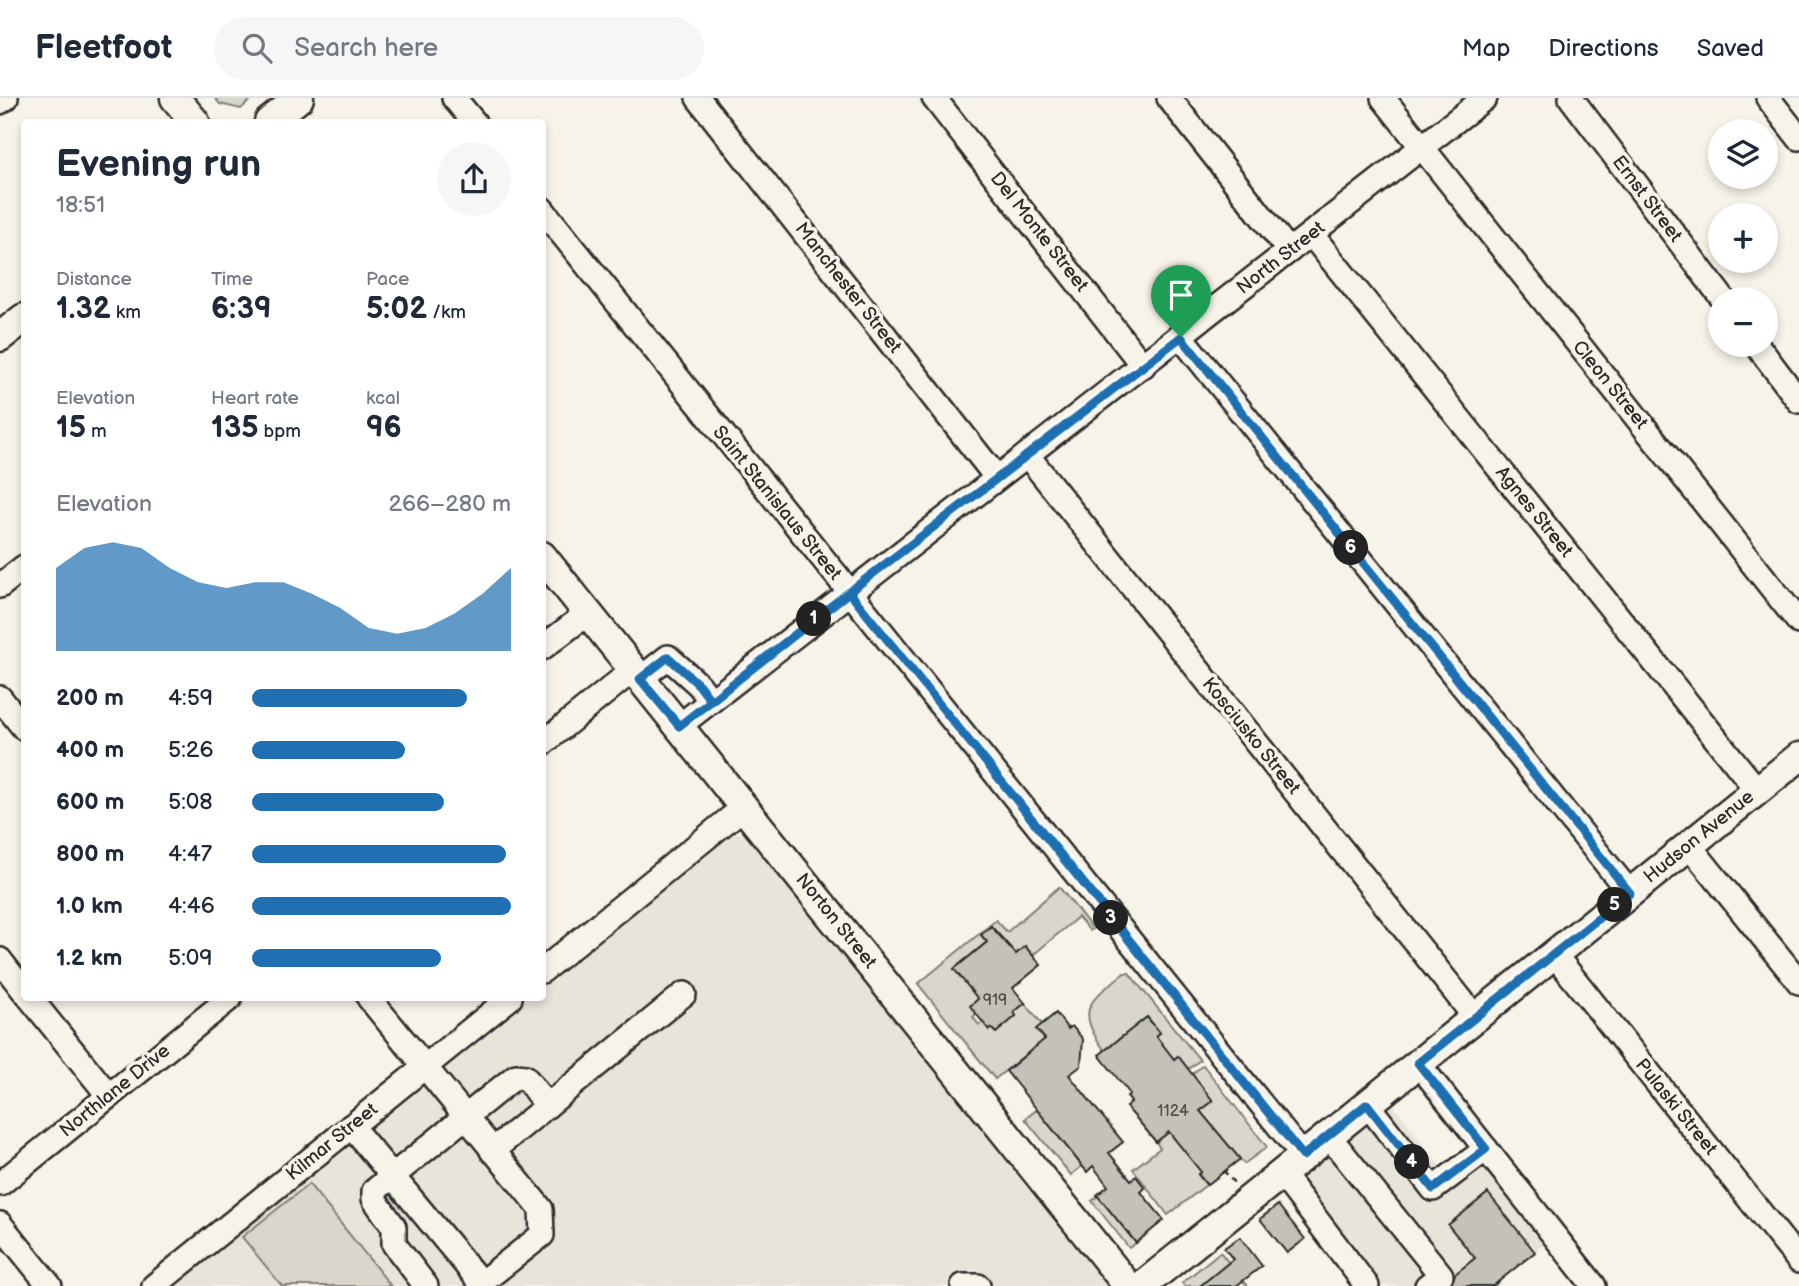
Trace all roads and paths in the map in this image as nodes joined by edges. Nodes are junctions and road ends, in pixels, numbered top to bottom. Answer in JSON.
{"nodes":[{"id":1,"x":6,"y":98,"type":"edge"},
{"id":2,"x":175,"y":98,"type":"edge"},
{"id":3,"x":299,"y":98,"type":"edge"},
{"id":4,"x":454,"y":98,"type":"edge"},
{"id":5,"x":698,"y":98,"type":"edge"},
{"id":6,"x":934,"y":98,"type":"edge"},
{"id":7,"x":1169,"y":98,"type":"edge"},
{"id":8,"x":1382,"y":98,"type":"edge"},
{"id":9,"x":1485,"y":98,"type":"edge"},
{"id":10,"x":1571,"y":98,"type":"edge"},
{"id":11,"x":1768,"y":98,"type":"edge"},
{"id":12,"x":0,"y":103,"type":"edge"},
{"id":13,"x":192,"y":119,"type":"edge"},
{"id":14,"x":273,"y":119,"type":"edge"},
{"id":15,"x":472,"y":119,"type":"edge"},
{"id":16,"x":1799,"y":138,"type":"edge"},
{"id":17,"x":1421,"y":148,"type":"junction"},
{"id":18,"x":546,"y":214,"type":"edge"},
{"id":19,"x":1311,"y":234,"type":"junction"},
{"id":20,"x":1289,"y":251,"type":"junction"},
{"id":21,"x":1714,"y":287,"type":"edge"},
{"id":22,"x":21,"y":320,"type":"edge"},
{"id":23,"x":0,"y":337,"type":"edge"},
{"id":24,"x":1181,"y":337,"type":"junction"},
{"id":25,"x":1766,"y":357,"type":"edge"},
{"id":26,"x":1143,"y":366,"type":"junction"},
{"id":27,"x":1799,"y":401,"type":"edge"},
{"id":28,"x":1027,"y":455,"type":"junction"},
{"id":29,"x":997,"y":478,"type":"junction"},
{"id":30,"x":546,"y":561,"type":"edge"},
{"id":31,"x":21,"y":569,"type":"edge"},
{"id":32,"x":0,"y":586,"type":"edge"},
{"id":33,"x":849,"y":592,"type":"junction"},
{"id":34,"x":588,"y":613,"type":"junction"},
{"id":35,"x":1799,"y":622,"type":"edge"},
{"id":36,"x":546,"y":645,"type":"edge"},
{"id":37,"x":637,"y":674,"type":"junction"},
{"id":38,"x":0,"y":698,"type":"edge"},
{"id":39,"x":711,"y":701,"type":"junction"},
{"id":40,"x":21,"y":724,"type":"edge"},
{"id":41,"x":679,"y":726,"type":"junction"},
{"id":42,"x":546,"y":741,"type":"edge"},
{"id":43,"x":1799,"y":757,"type":"edge"},
{"id":44,"x":1757,"y":790,"type":"junction"},
{"id":45,"x":744,"y":807,"type":"junction"},
{"id":46,"x":1689,"y":845,"type":"junction"},
{"id":47,"x":1630,"y":893,"type":"junction"},
{"id":48,"x":1554,"y":954,"type":"junction"},
{"id":49,"x":0,"y":960,"type":"edge"},
{"id":50,"x":546,"y":968,"type":"edge"},
{"id":51,"x":1799,"y":982,"type":"edge"},
{"id":52,"x":21,"y":987,"type":"edge"},
{"id":53,"x":684,"y":994,"type":"dead end"},
{"id":54,"x":32,"y":1001,"type":"edge"},
{"id":55,"x":226,"y":1001,"type":"edge"},
{"id":56,"x":371,"y":1001,"type":"edge"},
{"id":57,"x":506,"y":1001,"type":"edge"},
{"id":58,"x":1475,"y":1017,"type":"junction"},
{"id":59,"x":1418,"y":1063,"type":"junction"},
{"id":60,"x":424,"y":1067,"type":"junction"},
{"id":61,"x":108,"y":1096,"type":"junction"},
{"id":62,"x":1367,"y":1104,"type":"junction"},
{"id":63,"x":547,"y":1106,"type":"junction"},
{"id":64,"x":465,"y":1116,"type":"junction"},
{"id":65,"x":351,"y":1126,"type":"junction"},
{"id":66,"x":1328,"y":1135,"type":"junction"},
{"id":67,"x":1486,"y":1149,"type":"junction"},
{"id":68,"x":492,"y":1151,"type":"junction"},
{"id":69,"x":1303,"y":1156,"type":"junction"},
{"id":70,"x":1224,"y":1171,"type":"dead end"},
{"id":71,"x":1281,"y":1174,"type":"junction"},
{"id":72,"x":393,"y":1175,"type":"junction"},
{"id":73,"x":0,"y":1184,"type":"edge"},
{"id":74,"x":1235,"y":1184,"type":"dead end"},
{"id":75,"x":0,"y":1224,"type":"edge"},
{"id":76,"x":1799,"y":1261,"type":"edge"},
{"id":77,"x":481,"y":1285,"type":"edge"},
{"id":78,"x":50,"y":1286,"type":"edge"},
{"id":79,"x":154,"y":1286,"type":"edge"},
{"id":80,"x":426,"y":1286,"type":"edge"},
{"id":81,"x":963,"y":1286,"type":"edge"},
{"id":82,"x":978,"y":1286,"type":"edge"},
{"id":83,"x":1128,"y":1286,"type":"edge"},
{"id":84,"x":1142,"y":1286,"type":"edge"},
{"id":85,"x":1367,"y":1286,"type":"edge"},
{"id":86,"x":1427,"y":1286,"type":"edge"},
{"id":87,"x":1594,"y":1286,"type":"edge"}],
"edges":[{"from":1,"to":12,"type":"street"},
{"from":2,"to":13,"type":"main road"},
{"from":3,"to":14,"type":"main road"},
{"from":4,"to":15,"type":"street"},
{"from":5,"to":29,"type":"street","name":"Manchester Street"},
{"from":6,"to":26,"type":"street","name":"Del Monte Street"},
{"from":7,"to":20,"type":"street"},
{"from":8,"to":17,"type":"street","name":"Cleon Street"},
{"from":9,"to":17,"type":"street","name":"North Street"},
{"from":10,"to":21,"type":"street","name":"Ernst Street"},
{"from":11,"to":16,"type":"street"},
{"from":17,"to":19,"type":"street","name":"North Street"},
{"from":17,"to":35,"type":"street","name":"Cleon Street"},
{"from":18,"to":33,"type":"street","name":"Saint Stanislaus Street"},
{"from":19,"to":20,"type":"street","name":"North Street"},
{"from":19,"to":44,"type":"street","name":"Agnes Street"},
{"from":20,"to":24,"type":"street","name":"North Street"},
{"from":22,"to":23,"type":"main road"},
{"from":24,"to":26,"type":"street","name":"North Street"},
{"from":24,"to":47,"type":"street"},
{"from":25,"to":27,"type":"street"},
{"from":26,"to":28,"type":"street","name":"North Street"},
{"from":28,"to":29,"type":"street","name":"North Street"},
{"from":28,"to":58,"type":"street","name":"Kosciusko Street"},
{"from":29,"to":33,"type":"street","name":"North Street"},
{"from":30,"to":34,"type":"main road","name":"Norton Street"},
{"from":31,"to":32,"type":"street"},
{"from":33,"to":39,"type":"street","name":"North Street"},
{"from":33,"to":69,"type":"street","name":"Saint Stanislaus Street"},
{"from":34,"to":36,"type":"street"},
{"from":34,"to":37,"type":"main road","name":"Norton Street"},
{"from":37,"to":39,"type":"street"},
{"from":37,"to":41,"type":"main road","name":"Norton Street"},
{"from":37,"to":42,"type":"street"},
{"from":38,"to":40,"type":"street"},
{"from":39,"to":41,"type":"street","name":"North Street"},
{"from":41,"to":45,"type":"main road","name":"Norton Street"},
{"from":43,"to":44,"type":"main road","name":"Hudson Avenue"},
{"from":44,"to":46,"type":"main road","name":"Hudson Avenue"},
{"from":45,"to":50,"type":"street"},
{"from":45,"to":83,"type":"main road","name":"Norton Street"},
{"from":46,"to":47,"type":"main road","name":"Hudson Avenue"},
{"from":46,"to":51,"type":"street"},
{"from":47,"to":48,"type":"main road","name":"Hudson Avenue"},
{"from":48,"to":58,"type":"main road","name":"Hudson Avenue"},
{"from":48,"to":76,"type":"street","name":"Pulaski Street"},
{"from":49,"to":52,"type":"street"},
{"from":53,"to":63,"type":"street"},
{"from":54,"to":61,"type":"street"},
{"from":55,"to":61,"type":"street","name":"Northlane Drive"},
{"from":56,"to":60,"type":"street"},
{"from":57,"to":60,"type":"street","name":"Kilmar Street"},
{"from":58,"to":59,"type":"main road","name":"Hudson Avenue"},
{"from":59,"to":62,"type":"main road","name":"Hudson Avenue"},
{"from":59,"to":67,"type":"street"},
{"from":60,"to":64,"type":"street"},
{"from":60,"to":65,"type":"street","name":"Kilmar Street"},
{"from":61,"to":73,"type":"street","name":"Northlane Drive"},
{"from":62,"to":66,"type":"main road","name":"Hudson Avenue"},
{"from":62,"to":67,"type":"street"},
{"from":63,"to":64,"type":"street"},
{"from":63,"to":68,"type":"street"},
{"from":64,"to":68,"type":"street"},
{"from":64,"to":72,"type":"street"},
{"from":65,"to":72,"type":"street"},
{"from":65,"to":79,"type":"street","name":"Kilmar Street"},
{"from":66,"to":69,"type":"main road","name":"Hudson Avenue"},
{"from":66,"to":86,"type":"street"},
{"from":67,"to":87,"type":"street"},
{"from":68,"to":77,"type":"street"},
{"from":69,"to":71,"type":"main road","name":"Hudson Avenue"},
{"from":70,"to":74,"type":"path"},
{"from":71,"to":84,"type":"main road","name":"Hudson Avenue"},
{"from":71,"to":85,"type":"street"},
{"from":72,"to":77,"type":"street"},
{"from":72,"to":80,"type":"street"},
{"from":75,"to":78,"type":"street"},
{"from":81,"to":82,"type":"street"}]}
